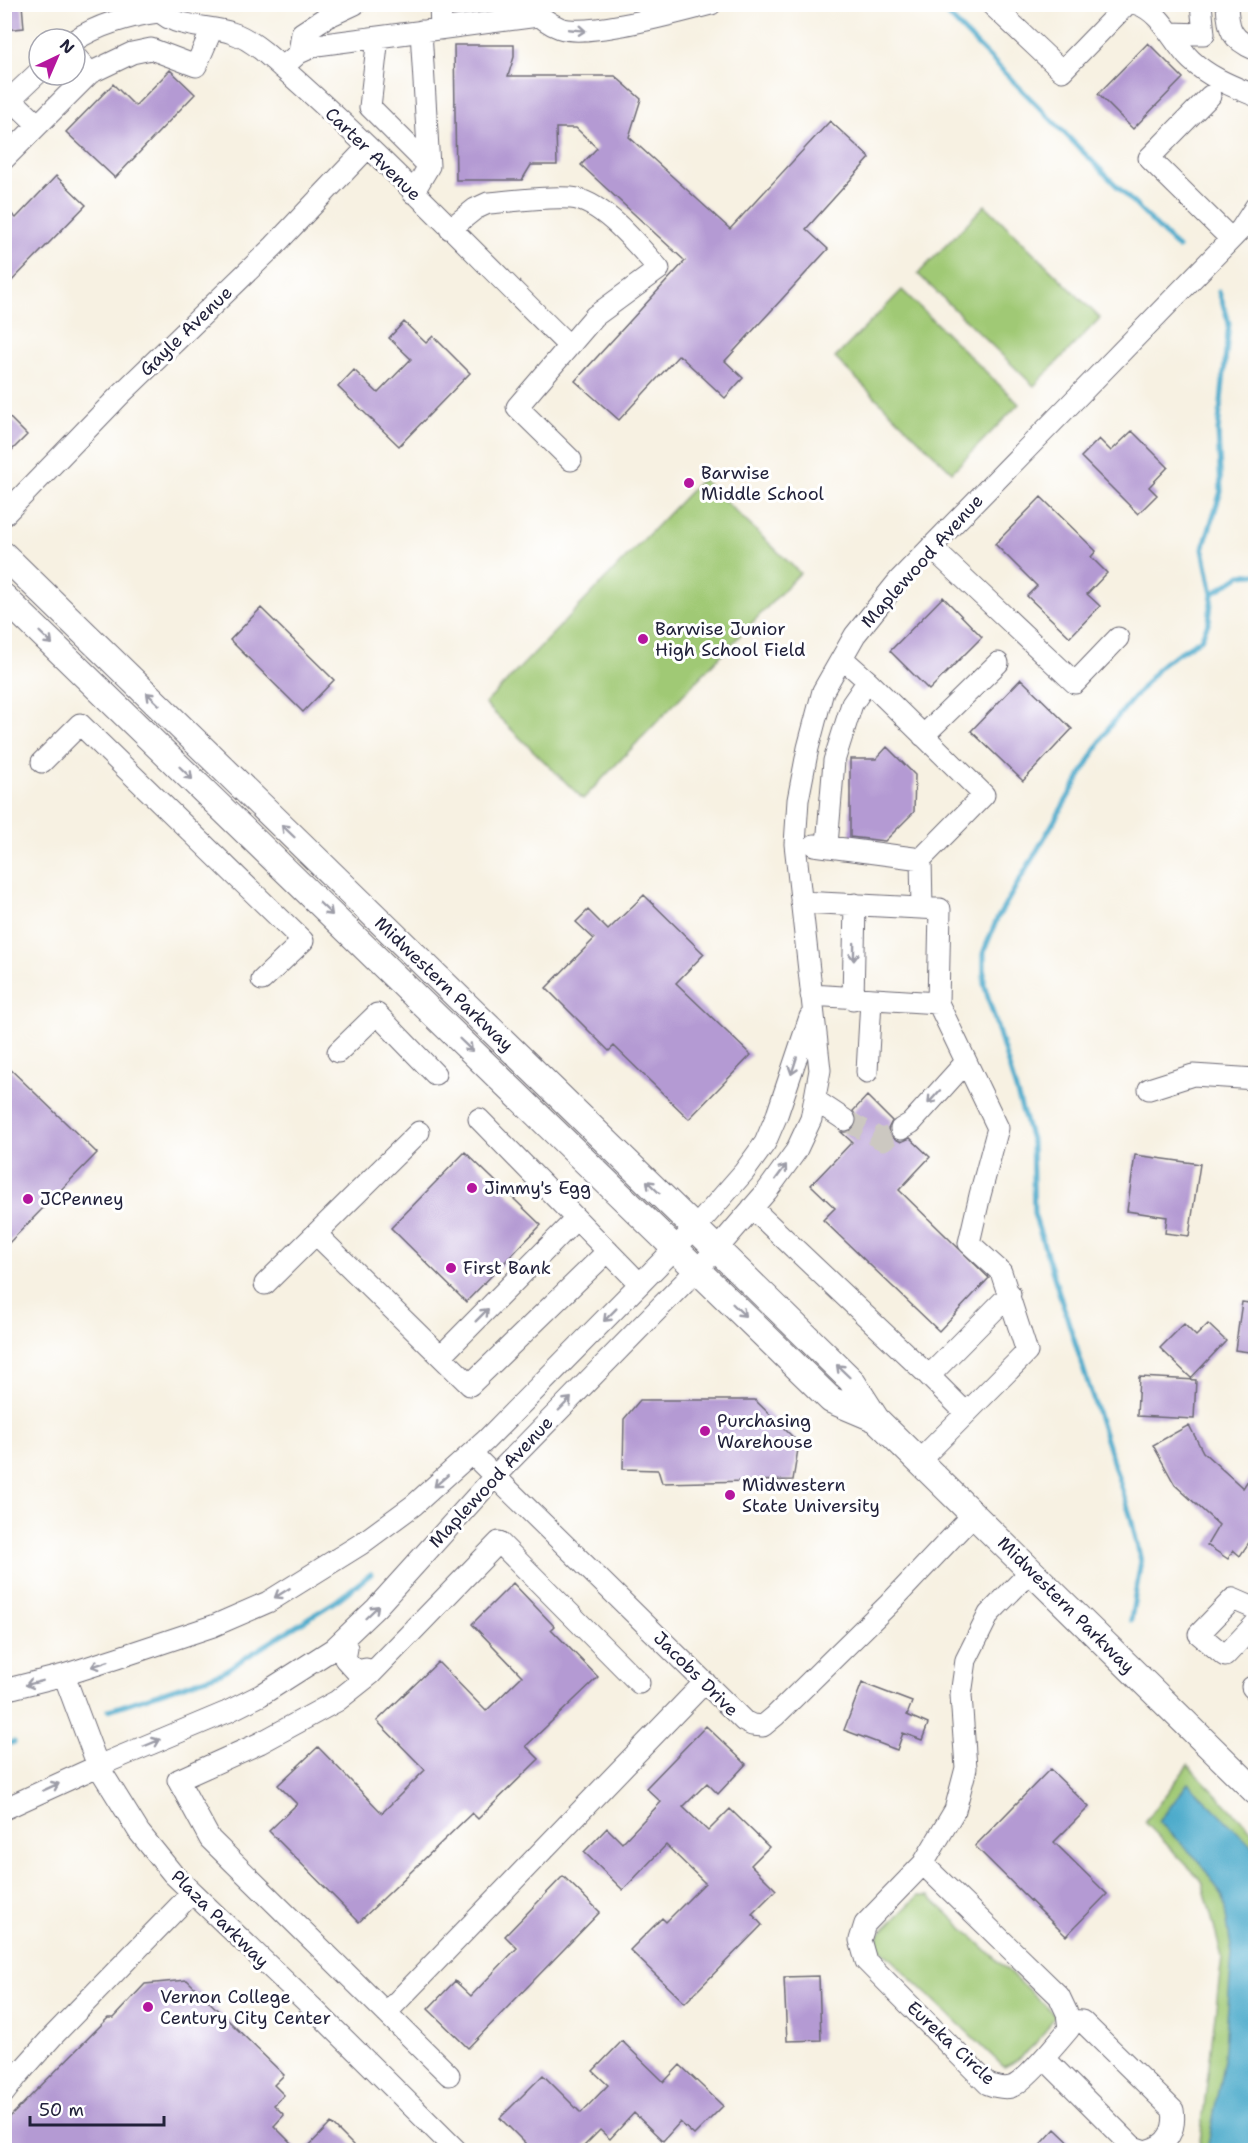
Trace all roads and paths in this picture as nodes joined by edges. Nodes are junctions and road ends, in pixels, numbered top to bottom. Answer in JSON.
{"nodes":[{"id":1,"x":355,"y":4,"type":"edge"},
{"id":2,"x":440,"y":4,"type":"edge"},
{"id":3,"x":711,"y":4,"type":"edge"},
{"id":4,"x":991,"y":4,"type":"edge"},
{"id":5,"x":1127,"y":4,"type":"edge"},
{"id":6,"x":1201,"y":4,"type":"edge"},
{"id":7,"x":1227,"y":4,"type":"edge"},
{"id":8,"x":156,"y":8,"type":"edge"},
{"id":9,"x":1149,"y":8,"type":"edge"},
{"id":10,"x":533,"y":10,"type":"edge"},
{"id":11,"x":1008,"y":12,"type":"edge"},
{"id":12,"x":212,"y":29,"type":"junction"},
{"id":13,"x":431,"y":30,"type":"junction"},
{"id":14,"x":87,"y":33,"type":"edge"},
{"id":15,"x":1170,"y":33,"type":"junction"},
{"id":16,"x":378,"y":37,"type":"junction"},
{"id":17,"x":1256,"y":50,"type":"edge"},
{"id":18,"x":299,"y":53,"type":"junction"},
{"id":19,"x":282,"y":68,"type":"junction"},
{"id":20,"x":87,"y":70,"type":"edge"},
{"id":21,"x":90,"y":73,"type":"junction"},
{"id":22,"x":27,"y":84,"type":"edge"},
{"id":23,"x":1210,"y":96,"type":"dead end"},
{"id":24,"x":1256,"y":96,"type":"edge"},
{"id":25,"x":8,"y":102,"type":"edge"},
{"id":26,"x":38,"y":125,"type":"junction"},
{"id":27,"x":367,"y":148,"type":"junction"},
{"id":28,"x":4,"y":159,"type":"edge"},
{"id":29,"x":429,"y":166,"type":"junction"},
{"id":30,"x":413,"y":193,"type":"junction"},
{"id":31,"x":1256,"y":206,"type":"edge"},
{"id":32,"x":450,"y":229,"type":"junction"},
{"id":33,"x":1231,"y":239,"type":"junction"},
{"id":34,"x":568,"y":345,"type":"junction"},
{"id":35,"x":571,"y":460,"type":"dead end"},
{"id":36,"x":4,"y":515,"type":"edge"},
{"id":37,"x":932,"y":547,"type":"junction"},
{"id":38,"x":4,"y":555,"type":"edge"},
{"id":39,"x":4,"y":597,"type":"edge"},
{"id":40,"x":90,"y":638,"type":"junction"},
{"id":41,"x":1118,"y":638,"type":"dead end"},
{"id":42,"x":842,"y":658,"type":"junction"},
{"id":43,"x":70,"y":660,"type":"junction"},
{"id":44,"x":998,"y":663,"type":"dead end"},
{"id":45,"x":868,"y":681,"type":"junction"},
{"id":46,"x":923,"y":736,"type":"junction"},
{"id":47,"x":42,"y":762,"type":"dead end"},
{"id":48,"x":795,"y":844,"type":"junction"},
{"id":49,"x":827,"y":845,"type":"junction"},
{"id":50,"x":921,"y":859,"type":"junction"},
{"id":51,"x":801,"y":902,"type":"junction"},
{"id":52,"x":855,"y":904,"type":"junction"},
{"id":53,"x":922,"y":908,"type":"junction"},
{"id":54,"x":393,"y":934,"type":"junction"},
{"id":55,"x":373,"y":955,"type":"junction"},
{"id":56,"x":262,"y":980,"type":"dead end"},
{"id":57,"x":862,"y":999,"type":"junction"},
{"id":58,"x":811,"y":1003,"type":"junction"},
{"id":59,"x":938,"y":1003,"type":"junction"},
{"id":60,"x":338,"y":1052,"type":"dead end"},
{"id":61,"x":966,"y":1062,"type":"junction"},
{"id":62,"x":867,"y":1072,"type":"dead end"},
{"id":63,"x":435,"y":1074,"type":"dead end"},
{"id":64,"x":1256,"y":1079,"type":"edge"},
{"id":65,"x":1149,"y":1089,"type":"dead end"},
{"id":66,"x":815,"y":1100,"type":"junction"},
{"id":67,"x":479,"y":1119,"type":"dead end"},
{"id":68,"x":845,"y":1120,"type":"tunnel mouth"},
{"id":69,"x":900,"y":1129,"type":"tunnel mouth"},
{"id":70,"x":419,"y":1132,"type":"dead end"},
{"id":71,"x":752,"y":1208,"type":"junction"},
{"id":72,"x":576,"y":1219,"type":"junction"},
{"id":73,"x":695,"y":1228,"type":"junction"},
{"id":74,"x":316,"y":1234,"type":"junction"},
{"id":75,"x":675,"y":1248,"type":"junction"},
{"id":76,"x":717,"y":1250,"type":"junction"},
{"id":77,"x":608,"y":1251,"type":"junction"},
{"id":78,"x":697,"y":1270,"type":"junction"},
{"id":79,"x":265,"y":1284,"type":"dead end"},
{"id":80,"x":640,"y":1284,"type":"junction"},
{"id":81,"x":1010,"y":1294,"type":"junction"},
{"id":82,"x":441,"y":1356,"type":"junction"},
{"id":83,"x":929,"y":1376,"type":"junction"},
{"id":84,"x":966,"y":1413,"type":"junction"},
{"id":85,"x":876,"y":1419,"type":"junction"},
{"id":86,"x":472,"y":1454,"type":"junction"},
{"id":87,"x":919,"y":1461,"type":"junction"},
{"id":88,"x":495,"y":1476,"type":"junction"},
{"id":89,"x":974,"y":1514,"type":"junction"},
{"id":90,"x":1031,"y":1570,"type":"junction"},
{"id":91,"x":1256,"y":1609,"type":"edge"},
{"id":92,"x":1256,"y":1623,"type":"edge"},
{"id":93,"x":344,"y":1644,"type":"junction"},
{"id":94,"x":369,"y":1672,"type":"junction"},
{"id":95,"x":64,"y":1675,"type":"junction"},
{"id":96,"x":705,"y":1682,"type":"junction"},
{"id":97,"x":639,"y":1683,"type":"dead end"},
{"id":98,"x":4,"y":1690,"type":"edge"},
{"id":99,"x":98,"y":1766,"type":"junction"},
{"id":100,"x":1249,"y":1785,"type":"edge"},
{"id":101,"x":4,"y":1809,"type":"edge"},
{"id":102,"x":923,"y":1864,"type":"junction"},
{"id":103,"x":192,"y":1893,"type":"junction"},
{"id":104,"x":386,"y":2013,"type":"junction"},
{"id":105,"x":1068,"y":2020,"type":"junction"},
{"id":106,"x":1044,"y":2058,"type":"junction"},
{"id":107,"x":449,"y":2075,"type":"dead end"},
{"id":108,"x":4,"y":2093,"type":"edge"},
{"id":109,"x":456,"y":2151,"type":"edge"},
{"id":110,"x":1142,"y":2151,"type":"edge"},
{"id":111,"x":1148,"y":2151,"type":"edge"}],
"edges":[{"from":1,"to":18,"type":"street"},
{"from":2,"to":13,"type":"street"},
{"from":10,"to":3,"type":"street","one_way":true},
{"from":4,"to":11,"type":"street"},
{"from":5,"to":11,"type":"street"},
{"from":6,"to":15,"type":"street"},
{"from":7,"to":17,"type":"street"},
{"from":8,"to":12,"type":"street","name":"Carter Avenue"},
{"from":8,"to":14,"type":"street"},
{"from":9,"to":15,"type":"street"},
{"from":10,"to":13,"type":"street"},
{"from":12,"to":19,"type":"street","name":"Carter Avenue"},
{"from":12,"to":21,"type":"street"},
{"from":13,"to":16,"type":"street"},
{"from":13,"to":29,"type":"street"},
{"from":15,"to":24,"type":"street"},
{"from":16,"to":18,"type":"street"},
{"from":16,"to":29,"type":"street"},
{"from":18,"to":19,"type":"street"},
{"from":19,"to":27,"type":"street","name":"Carter Avenue"},
{"from":20,"to":21,"type":"street"},
{"from":21,"to":26,"type":"street"},
{"from":22,"to":25,"type":"street"},
{"from":23,"to":33,"type":"street"},
{"from":25,"to":26,"type":"street"},
{"from":26,"to":28,"type":"street"},
{"from":27,"to":30,"type":"street","name":"Carter Avenue"},
{"from":27,"to":36,"type":"street","name":"Gayle Avenue"},
{"from":29,"to":30,"type":"street"},
{"from":30,"to":32,"type":"street","name":"Carter Avenue"},
{"from":31,"to":33,"type":"street","name":"Maplewood Avenue"},
{"from":32,"to":34,"type":"street","name":"Carter Avenue"},
{"from":32,"to":34,"type":"street"},
{"from":33,"to":37,"type":"street","name":"Maplewood Avenue"},
{"from":34,"to":35,"type":"street"},
{"from":37,"to":41,"type":"street"},
{"from":37,"to":42,"type":"street","name":"Maplewood Avenue"},
{"from":38,"to":40,"type":"main road","name":"Midwestern Parkway"},
{"from":39,"to":43,"type":"main road","name":"Midwestern Parkway","one_way":true},
{"from":40,"to":43,"type":"main road"},
{"from":54,"to":40,"type":"main road","name":"Midwestern Parkway","one_way":true},
{"from":42,"to":45,"type":"street"},
{"from":42,"to":48,"type":"street","name":"Maplewood Avenue"},
{"from":43,"to":55,"type":"main road","name":"Midwestern Parkway","one_way":true},
{"from":44,"to":46,"type":"street"},
{"from":45,"to":46,"type":"street"},
{"from":45,"to":49,"type":"street"},
{"from":46,"to":50,"type":"street"},
{"from":47,"to":56,"type":"street"},
{"from":48,"to":49,"type":"street"},
{"from":48,"to":51,"type":"street","name":"Maplewood Avenue"},
{"from":49,"to":50,"type":"street"},
{"from":50,"to":53,"type":"street"},
{"from":51,"to":52,"type":"street"},
{"from":51,"to":58,"type":"street","name":"Maplewood Avenue"},
{"from":52,"to":53,"type":"street"},
{"from":52,"to":57,"type":"street","one_way":true},
{"from":53,"to":59,"type":"street"},
{"from":54,"to":55,"type":"main road"},
{"from":73,"to":54,"type":"main road","name":"Midwestern Parkway","one_way":true},
{"from":55,"to":75,"type":"main road","name":"Midwestern Parkway","one_way":true},
{"from":57,"to":58,"type":"street"},
{"from":57,"to":59,"type":"street"},
{"from":57,"to":62,"type":"street"},
{"from":58,"to":66,"type":"street","name":"Maplewood Avenue"},
{"from":58,"to":73,"type":"street","name":"Maplewood Avenue","one_way":true},
{"from":59,"to":61,"type":"street"},
{"from":60,"to":63,"type":"street"},
{"from":61,"to":69,"type":"street","one_way":true},
{"from":61,"to":81,"type":"street"},
{"from":64,"to":65,"type":"street"},
{"from":66,"to":68,"type":"street"},
{"from":71,"to":66,"type":"street","name":"Maplewood Avenue","one_way":true},
{"from":67,"to":72,"type":"street"},
{"from":70,"to":74,"type":"street"},
{"from":71,"to":76,"type":"street","name":"Maplewood Avenue"},
{"from":71,"to":83,"type":"street"},
{"from":72,"to":77,"type":"street"},
{"from":82,"to":72,"type":"street","one_way":true},
{"from":73,"to":75,"type":"street","name":"Maplewood Avenue"},
{"from":73,"to":76,"type":"main road","name":"Midwestern Parkway"},
{"from":74,"to":79,"type":"street"},
{"from":74,"to":82,"type":"street"},
{"from":75,"to":78,"type":"main road","name":"Midwestern Parkway"},
{"from":75,"to":80,"type":"street","name":"Maplewood Avenue"},
{"from":76,"to":78,"type":"street","name":"Maplewood Avenue"},
{"from":85,"to":76,"type":"main road","name":"Midwestern Parkway","one_way":true},
{"from":77,"to":80,"type":"street"},
{"from":77,"to":82,"type":"street"},
{"from":78,"to":85,"type":"main road","name":"Midwestern Parkway","one_way":true},
{"from":88,"to":78,"type":"street","name":"Maplewood Avenue","one_way":true},
{"from":80,"to":86,"type":"street","name":"Maplewood Avenue","one_way":true},
{"from":81,"to":83,"type":"street"},
{"from":81,"to":84,"type":"street"},
{"from":83,"to":84,"type":"street"},
{"from":84,"to":87,"type":"street"},
{"from":85,"to":87,"type":"main road","name":"Midwestern Parkway"},
{"from":86,"to":88,"type":"street","name":"Jacobs Drive"},
{"from":86,"to":95,"type":"street","name":"Maplewood Avenue","one_way":true},
{"from":87,"to":89,"type":"main road","name":"Midwestern Parkway"},
{"from":93,"to":88,"type":"street","name":"Maplewood Avenue","one_way":true},
{"from":88,"to":96,"type":"street","name":"Jacobs Drive"},
{"from":89,"to":90,"type":"main road","name":"Midwestern Parkway"},
{"from":89,"to":96,"type":"street","name":"Jacobs Drive"},
{"from":90,"to":100,"type":"main road","name":"Midwestern Parkway"},
{"from":90,"to":102,"type":"street","name":"Eureka Circle"},
{"from":91,"to":92,"type":"street"},
{"from":93,"to":94,"type":"street"},
{"from":99,"to":93,"type":"street","name":"Maplewood Avenue","one_way":true},
{"from":94,"to":97,"type":"street"},
{"from":94,"to":104,"type":"street"},
{"from":95,"to":98,"type":"street","name":"Maplewood Avenue","one_way":true},
{"from":95,"to":99,"type":"street","name":"Plaza Parkway"},
{"from":96,"to":104,"type":"street"},
{"from":101,"to":99,"type":"street","name":"Maplewood Avenue","one_way":true},
{"from":99,"to":103,"type":"street","name":"Plaza Parkway"},
{"from":102,"to":105,"type":"street"},
{"from":102,"to":106,"type":"street","name":"Eureka Circle"},
{"from":103,"to":108,"type":"street"},
{"from":103,"to":109,"type":"street","name":"Plaza Parkway"},
{"from":104,"to":107,"type":"street"},
{"from":105,"to":106,"type":"street","name":"Eureka Circle"},
{"from":105,"to":111,"type":"street"},
{"from":106,"to":110,"type":"street"}]}
